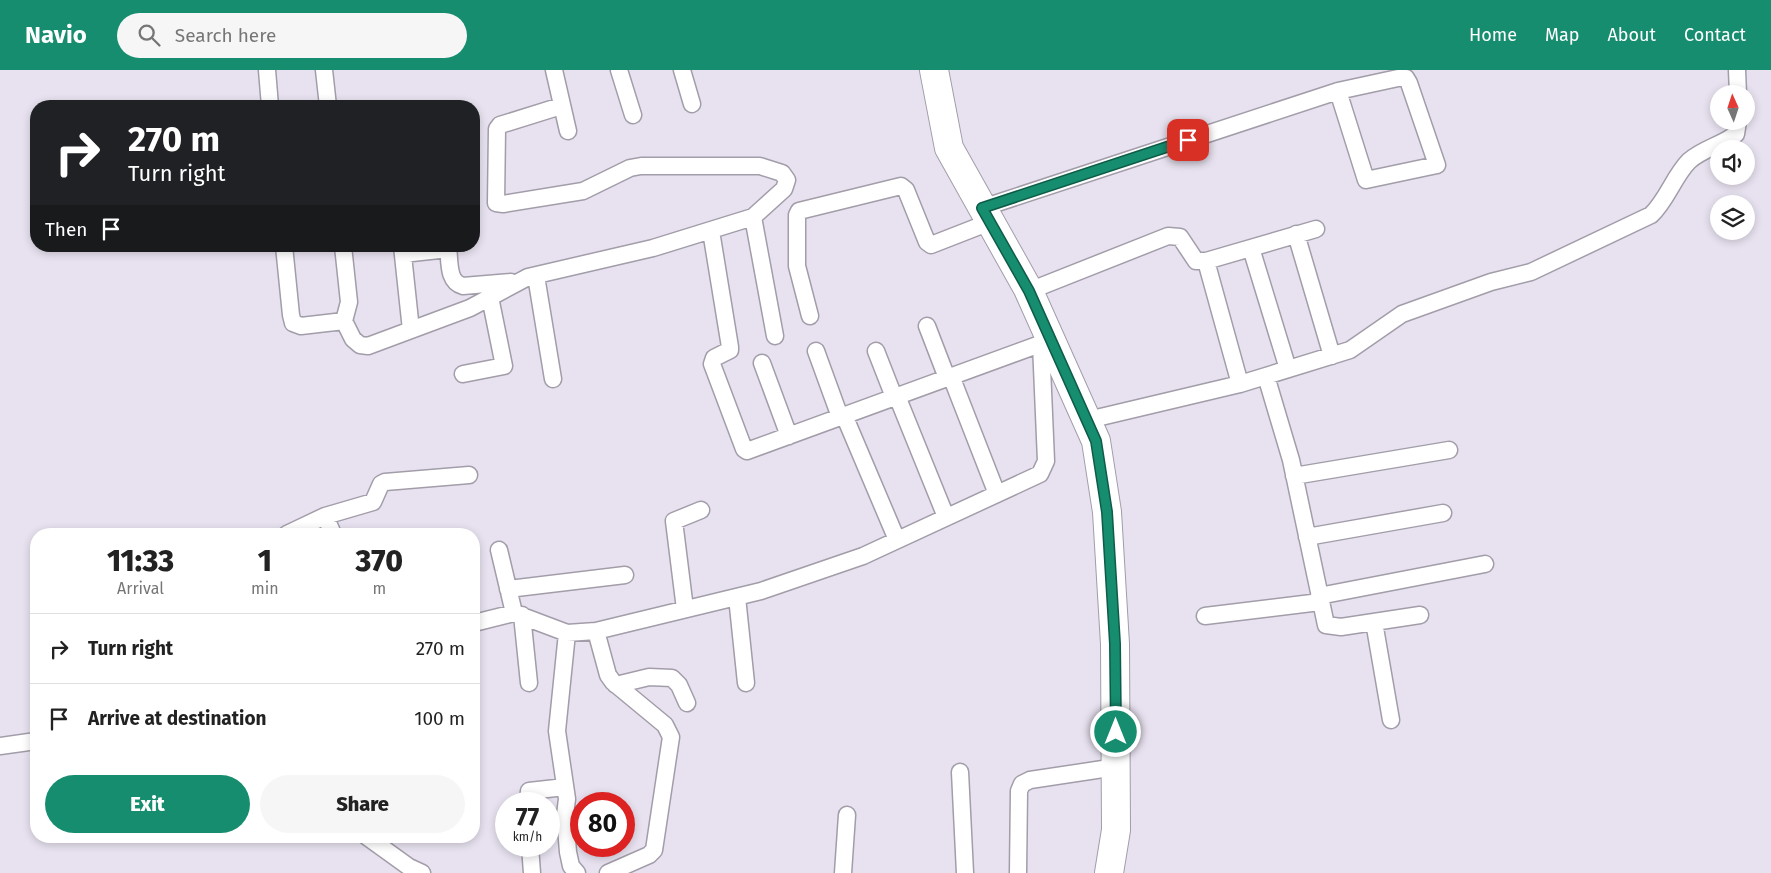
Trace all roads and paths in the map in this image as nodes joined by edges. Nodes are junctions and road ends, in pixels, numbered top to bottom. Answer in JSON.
{"nodes":[{"id":1,"x":267,"y":70,"type":"edge"},
{"id":2,"x":324,"y":70,"type":"edge"},
{"id":3,"x":554,"y":70,"type":"edge"},
{"id":4,"x":619,"y":70,"type":"edge"},
{"id":5,"x":682,"y":70,"type":"edge"},
{"id":6,"x":934,"y":70,"type":"edge"},
{"id":7,"x":1737,"y":70,"type":"edge"},
{"id":8,"x":1738,"y":85,"type":"edge"},
{"id":9,"x":1338,"y":91,"type":"junction"},
{"id":10,"x":270,"y":100,"type":"edge"},
{"id":11,"x":327,"y":100,"type":"edge"},
{"id":12,"x":692,"y":104,"type":"dead end"},
{"id":13,"x":561,"y":106,"type":"junction"},
{"id":14,"x":633,"y":115,"type":"dead end"},
{"id":15,"x":1737,"y":130,"type":"edge"},
{"id":16,"x":568,"y":131,"type":"dead end"},
{"id":17,"x":986,"y":215,"type":"junction"},
{"id":18,"x":753,"y":216,"type":"junction"},
{"id":19,"x":1316,"y":229,"type":"dead end"},
{"id":20,"x":711,"y":231,"type":"junction"},
{"id":21,"x":1296,"y":234,"type":"junction"},
{"id":22,"x":1251,"y":248,"type":"junction"},
{"id":23,"x":285,"y":252,"type":"edge"},
{"id":24,"x":344,"y":252,"type":"edge"},
{"id":25,"x":402,"y":252,"type":"edge"},
{"id":26,"x":448,"y":252,"type":"edge"},
{"id":27,"x":1206,"y":261,"type":"junction"},
{"id":28,"x":536,"y":276,"type":"junction"},
{"id":29,"x":517,"y":281,"type":"junction"},
{"id":30,"x":1029,"y":291,"type":"junction"},
{"id":31,"x":490,"y":297,"type":"junction"},
{"id":32,"x":810,"y":316,"type":"dead end"},
{"id":33,"x":344,"y":321,"type":"junction"},
{"id":34,"x":927,"y":326,"type":"dead end"},
{"id":35,"x":411,"y":330,"type":"junction"},
{"id":36,"x":775,"y":336,"type":"dead end"},
{"id":37,"x":1046,"y":342,"type":"junction"},
{"id":38,"x":816,"y":351,"type":"dead end"},
{"id":39,"x":876,"y":351,"type":"dead end"},
{"id":40,"x":1332,"y":356,"type":"junction"},
{"id":41,"x":762,"y":362,"type":"dead end"},
{"id":42,"x":1288,"y":369,"type":"junction"},
{"id":43,"x":463,"y":374,"type":"dead end"},
{"id":44,"x":1266,"y":376,"type":"junction"},
{"id":45,"x":949,"y":377,"type":"junction"},
{"id":46,"x":553,"y":379,"type":"dead end"},
{"id":47,"x":1240,"y":384,"type":"junction"},
{"id":48,"x":896,"y":396,"type":"junction"},
{"id":49,"x":842,"y":416,"type":"junction"},
{"id":50,"x":1088,"y":420,"type":"junction"},
{"id":51,"x":789,"y":436,"type":"junction"},
{"id":52,"x":1449,"y":450,"type":"dead end"},
{"id":53,"x":469,"y":475,"type":"dead end"},
{"id":54,"x":1294,"y":476,"type":"junction"},
{"id":55,"x":997,"y":494,"type":"junction"},
{"id":56,"x":701,"y":510,"type":"dead end"},
{"id":57,"x":1443,"y":513,"type":"dead end"},
{"id":58,"x":325,"y":516,"type":"junction"},
{"id":59,"x":946,"y":518,"type":"junction"},
{"id":60,"x":302,"y":528,"type":"edge"},
{"id":61,"x":330,"y":528,"type":"edge"},
{"id":62,"x":1307,"y":536,"type":"junction"},
{"id":63,"x":897,"y":540,"type":"junction"},
{"id":64,"x":499,"y":550,"type":"dead end"},
{"id":65,"x":1485,"y":564,"type":"dead end"},
{"id":66,"x":625,"y":575,"type":"dead end"},
{"id":67,"x":508,"y":588,"type":"junction"},
{"id":68,"x":737,"y":596,"type":"junction"},
{"id":69,"x":1320,"y":599,"type":"junction"},
{"id":70,"x":685,"y":609,"type":"junction"},
{"id":71,"x":518,"y":614,"type":"junction"},
{"id":72,"x":1420,"y":614,"type":"dead end"},
{"id":73,"x":1205,"y":616,"type":"dead end"},
{"id":74,"x":480,"y":622,"type":"edge"},
{"id":75,"x":1374,"y":622,"type":"junction"},
{"id":76,"x":596,"y":631,"type":"junction"},
{"id":77,"x":567,"y":633,"type":"junction"},
{"id":78,"x":529,"y":683,"type":"dead end"},
{"id":79,"x":746,"y":683,"type":"dead end"},
{"id":80,"x":616,"y":685,"type":"junction"},
{"id":81,"x":687,"y":703,"type":"dead end"},
{"id":82,"x":1391,"y":720,"type":"dead end"},
{"id":83,"x":30,"y":743,"type":"edge"},
{"id":84,"x":0,"y":746,"type":"edge"},
{"id":85,"x":1116,"y":767,"type":"junction"},
{"id":86,"x":960,"y":772,"type":"dead end"},
{"id":87,"x":565,"y":787,"type":"junction"},
{"id":88,"x":529,"y":792,"type":"edge"},
{"id":89,"x":848,"y":815,"type":"dead end"},
{"id":90,"x":376,"y":843,"type":"edge"},
{"id":91,"x":531,"y":857,"type":"edge"},
{"id":92,"x":422,"y":873,"type":"edge"},
{"id":93,"x":532,"y":873,"type":"edge"},
{"id":94,"x":577,"y":873,"type":"edge"},
{"id":95,"x":608,"y":873,"type":"edge"},
{"id":96,"x":843,"y":873,"type":"edge"},
{"id":97,"x":965,"y":873,"type":"edge"},
{"id":98,"x":1018,"y":873,"type":"edge"},
{"id":99,"x":1109,"y":873,"type":"edge"}],
"edges":[{"from":1,"to":10,"type":"street"},
{"from":2,"to":11,"type":"street"},
{"from":3,"to":13,"type":"street"},
{"from":4,"to":14,"type":"street"},
{"from":5,"to":12,"type":"street"},
{"from":6,"to":17,"type":"highway"},
{"from":7,"to":8,"type":"street"},
{"from":9,"to":9,"type":"street"},
{"from":9,"to":17,"type":"street"},
{"from":13,"to":16,"type":"street"},
{"from":13,"to":18,"type":"street"},
{"from":15,"to":40,"type":"street"},
{"from":17,"to":30,"type":"highway"},
{"from":17,"to":32,"type":"street"},
{"from":18,"to":20,"type":"street"},
{"from":18,"to":36,"type":"street"},
{"from":19,"to":21,"type":"street"},
{"from":20,"to":28,"type":"street"},
{"from":20,"to":51,"type":"street"},
{"from":21,"to":22,"type":"street"},
{"from":21,"to":40,"type":"street"},
{"from":22,"to":27,"type":"street"},
{"from":22,"to":42,"type":"street"},
{"from":23,"to":33,"type":"street"},
{"from":24,"to":33,"type":"street"},
{"from":25,"to":35,"type":"street"},
{"from":26,"to":29,"type":"street"},
{"from":27,"to":30,"type":"street"},
{"from":27,"to":47,"type":"street"},
{"from":28,"to":29,"type":"street"},
{"from":28,"to":46,"type":"street"},
{"from":29,"to":31,"type":"street"},
{"from":30,"to":37,"type":"highway"},
{"from":31,"to":35,"type":"street"},
{"from":31,"to":43,"type":"street"},
{"from":33,"to":35,"type":"street"},
{"from":34,"to":45,"type":"street"},
{"from":37,"to":45,"type":"street"},
{"from":37,"to":50,"type":"highway"},
{"from":37,"to":55,"type":"street"},
{"from":38,"to":49,"type":"street"},
{"from":39,"to":48,"type":"street"},
{"from":40,"to":42,"type":"street"},
{"from":41,"to":51,"type":"street"},
{"from":42,"to":44,"type":"street"},
{"from":44,"to":47,"type":"street"},
{"from":44,"to":54,"type":"street"},
{"from":45,"to":48,"type":"street"},
{"from":45,"to":55,"type":"street"},
{"from":47,"to":50,"type":"street"},
{"from":48,"to":49,"type":"street"},
{"from":48,"to":59,"type":"street"},
{"from":49,"to":51,"type":"street"},
{"from":49,"to":63,"type":"street"},
{"from":50,"to":85,"type":"highway"},
{"from":52,"to":54,"type":"street"},
{"from":53,"to":58,"type":"street"},
{"from":54,"to":62,"type":"street"},
{"from":55,"to":59,"type":"street"},
{"from":56,"to":70,"type":"street"},
{"from":57,"to":62,"type":"street"},
{"from":58,"to":60,"type":"street"},
{"from":58,"to":61,"type":"street"},
{"from":59,"to":63,"type":"street"},
{"from":62,"to":69,"type":"street"},
{"from":63,"to":68,"type":"street"},
{"from":64,"to":67,"type":"street"},
{"from":65,"to":69,"type":"street"},
{"from":66,"to":67,"type":"street"},
{"from":67,"to":71,"type":"street"},
{"from":68,"to":70,"type":"street"},
{"from":68,"to":79,"type":"street"},
{"from":69,"to":73,"type":"street"},
{"from":69,"to":75,"type":"street"},
{"from":70,"to":76,"type":"street"},
{"from":71,"to":74,"type":"street"},
{"from":71,"to":77,"type":"street"},
{"from":71,"to":78,"type":"street"},
{"from":72,"to":75,"type":"street"},
{"from":75,"to":82,"type":"street"},
{"from":76,"to":77,"type":"street"},
{"from":76,"to":80,"type":"street"},
{"from":77,"to":87,"type":"street"},
{"from":80,"to":81,"type":"street"},
{"from":80,"to":95,"type":"street"},
{"from":83,"to":84,"type":"street"},
{"from":85,"to":98,"type":"street"},
{"from":85,"to":99,"type":"highway"},
{"from":86,"to":97,"type":"street"},
{"from":87,"to":88,"type":"street"},
{"from":87,"to":94,"type":"street"},
{"from":89,"to":96,"type":"street"},
{"from":90,"to":92,"type":"street"},
{"from":91,"to":93,"type":"street"}]}
